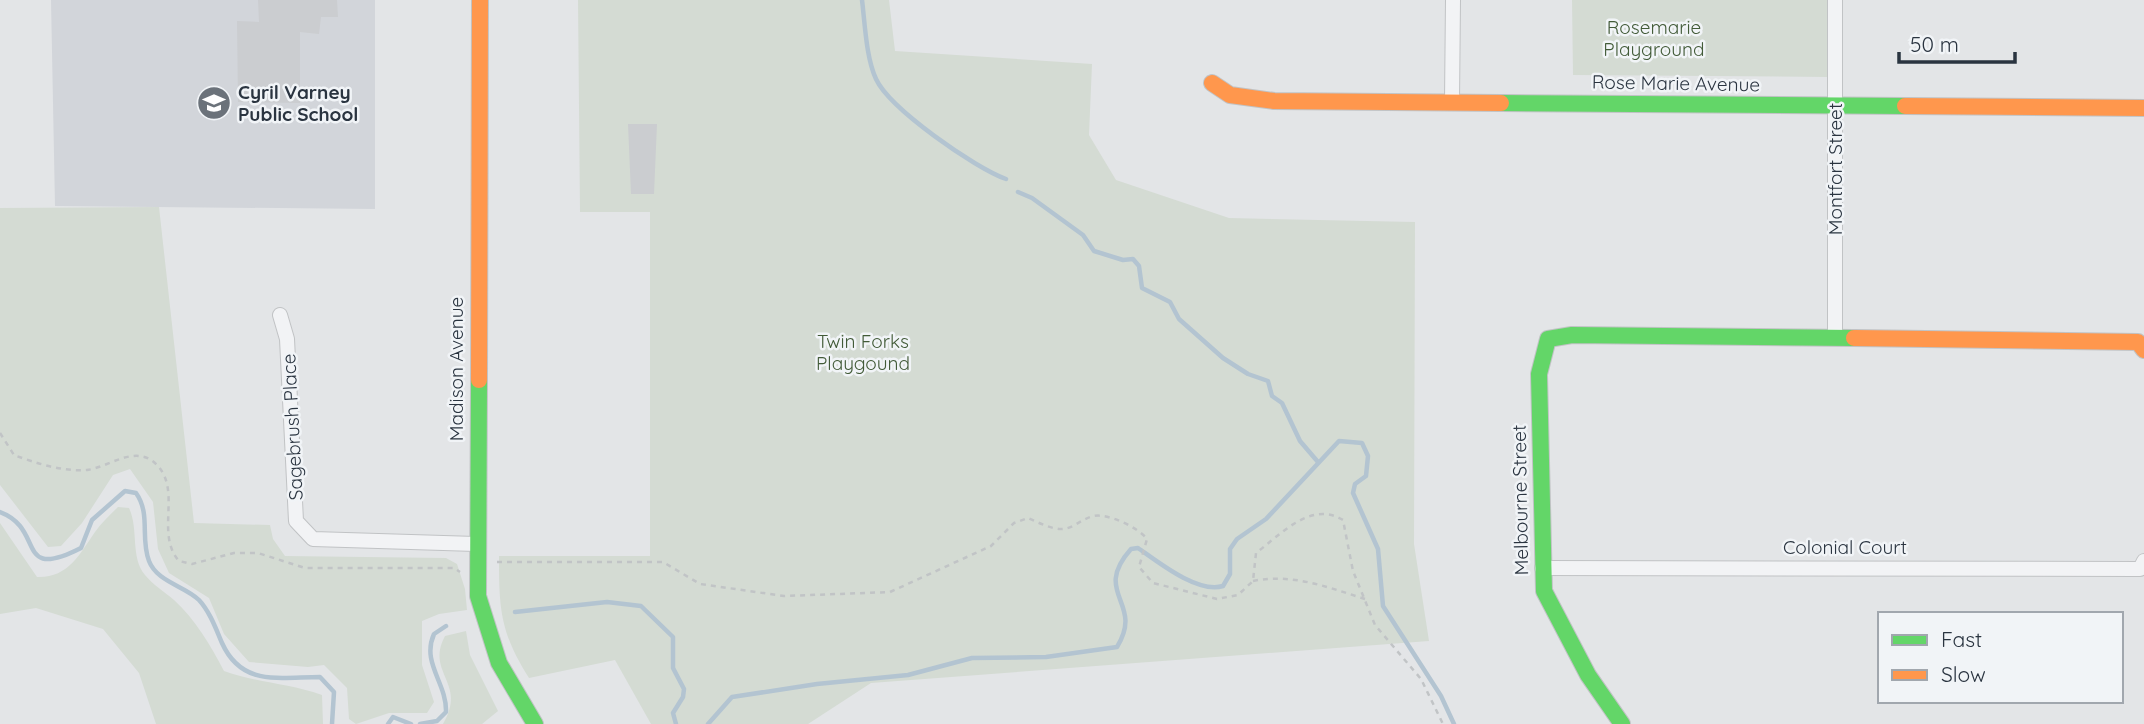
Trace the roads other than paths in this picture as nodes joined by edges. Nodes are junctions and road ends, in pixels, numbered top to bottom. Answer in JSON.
{"nodes":[{"id":1,"x":481,"y":0,"type":"edge"},
{"id":2,"x":1453,"y":0,"type":"edge"},
{"id":3,"x":1835,"y":0,"type":"edge"},
{"id":4,"x":1212,"y":83,"type":"dead end"},
{"id":5,"x":1452,"y":101,"type":"junction"},
{"id":6,"x":1835,"y":107,"type":"junction"},
{"id":7,"x":2144,"y":108,"type":"edge"},
{"id":8,"x":280,"y":315,"type":"dead end"},
{"id":9,"x":1835,"y":337,"type":"junction"},
{"id":10,"x":2144,"y":350,"type":"edge"},
{"id":11,"x":476,"y":544,"type":"junction"},
{"id":12,"x":2144,"y":561,"type":"edge"},
{"id":13,"x":1542,"y":568,"type":"junction"},
{"id":14,"x":535,"y":724,"type":"edge"},
{"id":15,"x":1622,"y":724,"type":"edge"}],
"edges":[{"from":1,"to":11,"type":"street","name":"Madison Avenue"},
{"from":2,"to":5,"type":"street"},
{"from":3,"to":6,"type":"street","name":"Montfort Street"},
{"from":4,"to":5,"type":"street","name":"Rose Marie Avenue"},
{"from":5,"to":6,"type":"street","name":"Rose Marie Avenue"},
{"from":6,"to":7,"type":"street","name":"Rose Marie Avenue"},
{"from":6,"to":9,"type":"street","name":"Montfort Street"},
{"from":8,"to":11,"type":"street","name":"Sagebrush Place"},
{"from":9,"to":10,"type":"street"},
{"from":9,"to":13,"type":"street","name":"Melbourne Street"},
{"from":11,"to":14,"type":"street","name":"Madison Avenue"},
{"from":12,"to":13,"type":"street","name":"Colonial Court"},
{"from":13,"to":15,"type":"street","name":"Melbourne Street"}]}
